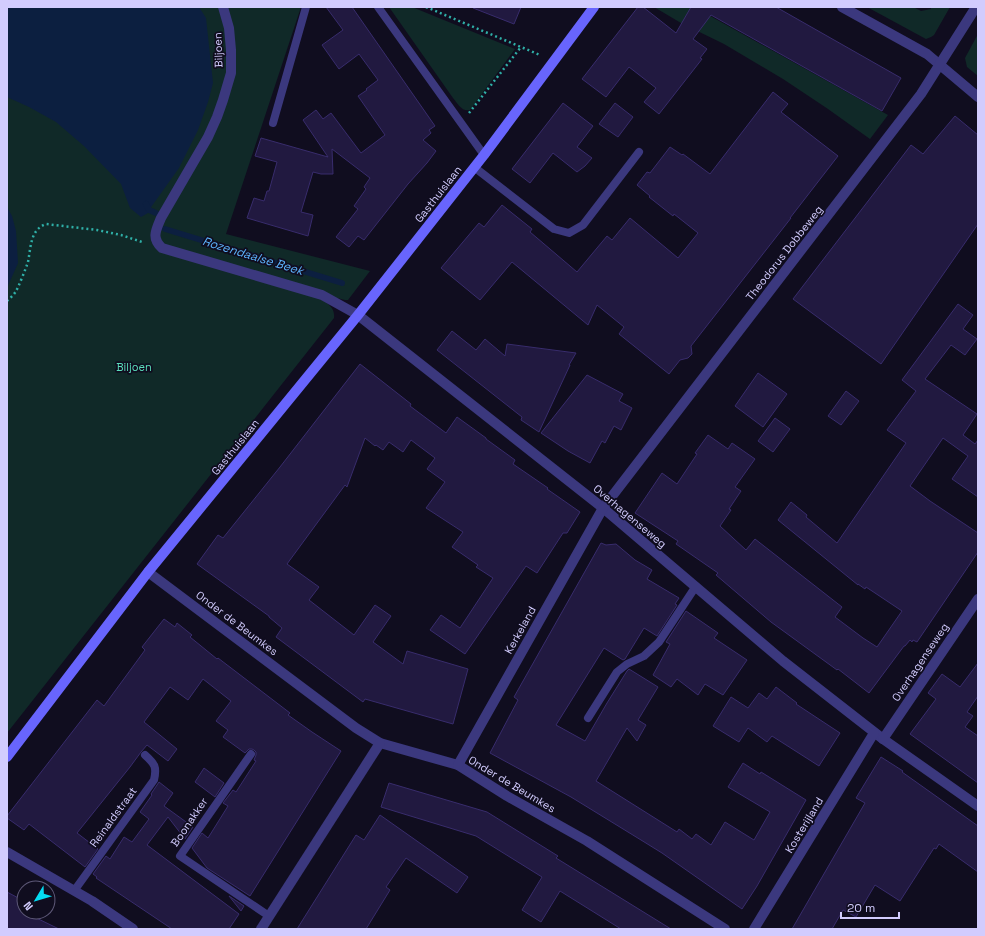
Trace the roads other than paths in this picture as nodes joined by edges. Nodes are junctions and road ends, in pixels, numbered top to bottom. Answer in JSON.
{"nodes":[{"id":1,"x":223,"y":7,"type":"edge"},
{"id":2,"x":306,"y":7,"type":"edge"},
{"id":3,"x":378,"y":7,"type":"edge"},
{"id":4,"x":594,"y":7,"type":"edge"},
{"id":5,"x":842,"y":7,"type":"edge"},
{"id":6,"x":976,"y":7,"type":"edge"},
{"id":7,"x":939,"y":65,"type":"junction"},
{"id":8,"x":978,"y":97,"type":"edge"},
{"id":9,"x":273,"y":123,"type":"dead end"},
{"id":10,"x":639,"y":152,"type":"dead end"},
{"id":11,"x":484,"y":154,"type":"junction"},
{"id":12,"x":474,"y":167,"type":"junction"},
{"id":13,"x":358,"y":315,"type":"junction"},
{"id":14,"x":603,"y":508,"type":"junction"},
{"id":15,"x":148,"y":572,"type":"junction"},
{"id":16,"x":696,"y":586,"type":"junction"},
{"id":17,"x":978,"y":599,"type":"edge"},
{"id":18,"x":588,"y":718,"type":"dead end"},
{"id":19,"x":874,"y":733,"type":"junction"},
{"id":20,"x":883,"y":739,"type":"junction"},
{"id":21,"x":380,"y":743,"type":"junction"},
{"id":22,"x":250,"y":754,"type":"dead end"},
{"id":23,"x":145,"y":755,"type":"dead end"},
{"id":24,"x":7,"y":756,"type":"edge"},
{"id":25,"x":458,"y":764,"type":"junction"},
{"id":26,"x":978,"y":806,"type":"edge"},
{"id":27,"x":7,"y":852,"type":"edge"},
{"id":28,"x":74,"y":891,"type":"junction"},
{"id":29,"x":269,"y":916,"type":"junction"},
{"id":30,"x":133,"y":929,"type":"edge"},
{"id":31,"x":261,"y":929,"type":"edge"},
{"id":32,"x":725,"y":929,"type":"edge"},
{"id":33,"x":754,"y":929,"type":"edge"}],
"edges":[{"from":1,"to":13,"type":"street","name":"Biljoen"},
{"from":2,"to":9,"type":"lane"},
{"from":3,"to":11,"type":"lane"},
{"from":4,"to":11,"type":"street","name":"Gasthuislaan"},
{"from":5,"to":7,"type":"street"},
{"from":6,"to":7,"type":"street","name":"Theodorus Dobbeweg"},
{"from":7,"to":8,"type":"street"},
{"from":7,"to":14,"type":"street","name":"Theodorus Dobbeweg"},
{"from":10,"to":12,"type":"lane"},
{"from":11,"to":12,"type":"street","name":"Gasthuislaan"},
{"from":12,"to":13,"type":"street","name":"Gasthuislaan"},
{"from":13,"to":14,"type":"street","name":"Overhagenseweg"},
{"from":13,"to":15,"type":"street","name":"Gasthuislaan"},
{"from":14,"to":16,"type":"street","name":"Overhagenseweg"},
{"from":14,"to":25,"type":"street","name":"Kerkeland"},
{"from":15,"to":21,"type":"street","name":"Onder de Beumkes"},
{"from":15,"to":24,"type":"street","name":"Gasthuislaan"},
{"from":16,"to":18,"type":"lane"},
{"from":16,"to":19,"type":"street","name":"Overhagenseweg"},
{"from":17,"to":20,"type":"street","name":"Overhagenseweg"},
{"from":19,"to":20,"type":"street","name":"Overhagenseweg"},
{"from":19,"to":33,"type":"street","name":"Kosterijland"},
{"from":20,"to":26,"type":"street","name":"Overhagenseweg"},
{"from":21,"to":25,"type":"street","name":"Onder de Beumkes"},
{"from":21,"to":29,"type":"street"},
{"from":22,"to":29,"type":"lane","name":"Boonakker"},
{"from":23,"to":28,"type":"lane","name":"Reinaldstraat"},
{"from":25,"to":32,"type":"street","name":"Onder de Beumkes"},
{"from":27,"to":28,"type":"street"},
{"from":28,"to":30,"type":"street"},
{"from":29,"to":31,"type":"street"}]}
